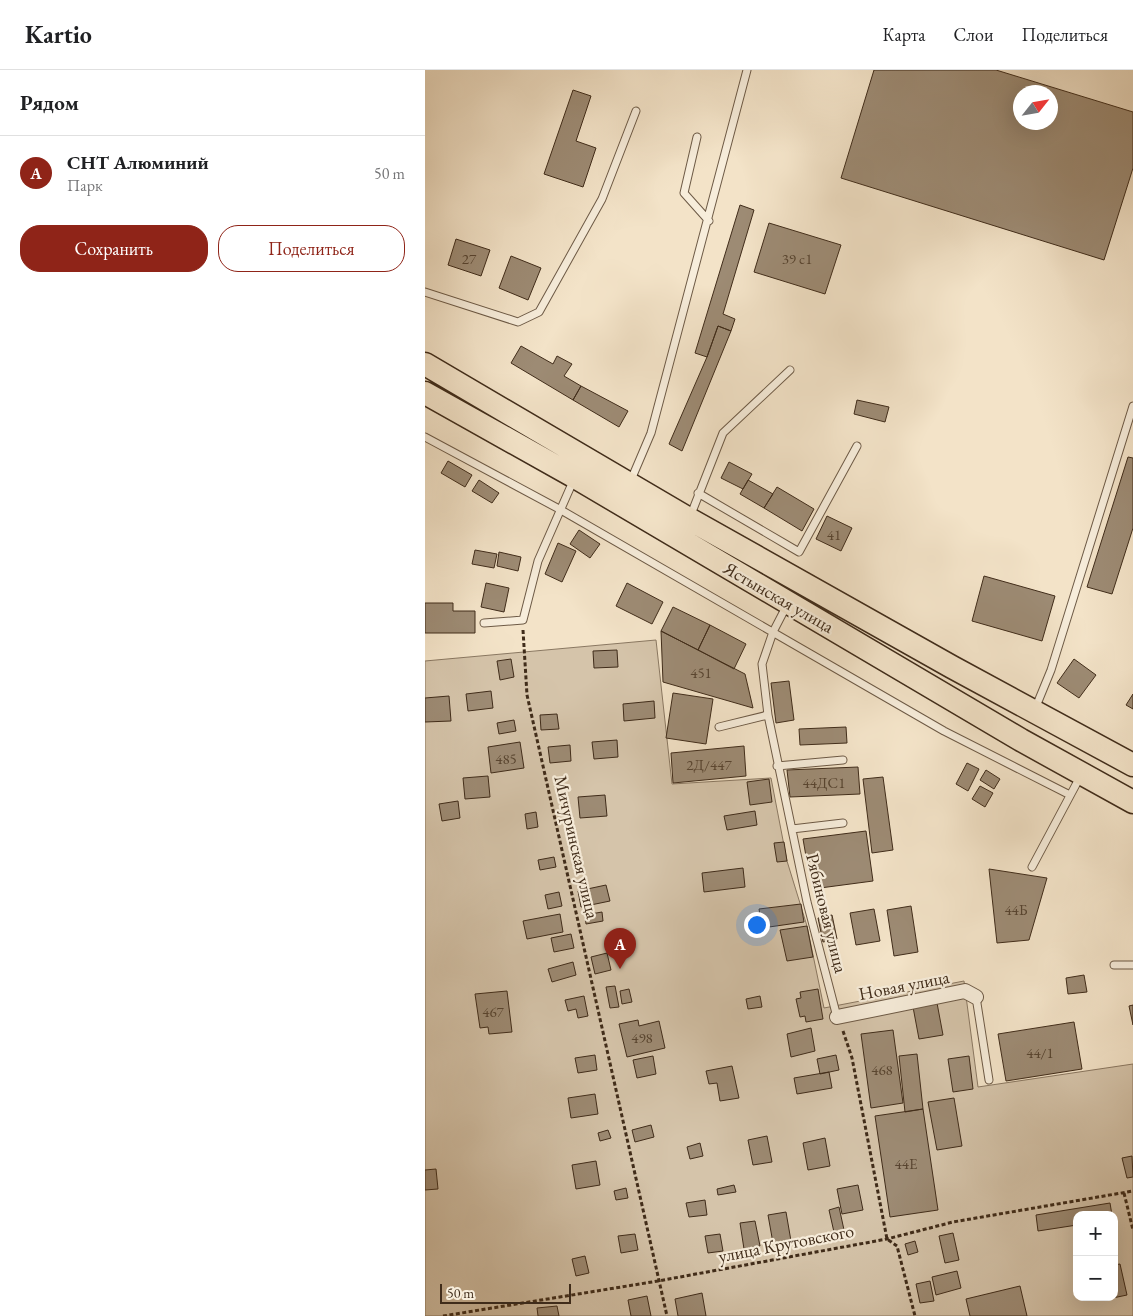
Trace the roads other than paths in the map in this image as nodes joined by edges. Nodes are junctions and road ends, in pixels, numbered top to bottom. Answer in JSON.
{"nodes":[{"id":1,"x":747,"y":70,"type":"edge"},
{"id":2,"x":636,"y":111,"type":"dead end"},
{"id":3,"x":697,"y":138,"type":"dead end"},
{"id":4,"x":709,"y":222,"type":"junction"},
{"id":5,"x":425,"y":292,"type":"edge"},
{"id":6,"x":425,"y":364,"type":"edge"},
{"id":7,"x":790,"y":370,"type":"dead end"},
{"id":8,"x":425,"y":392,"type":"edge"},
{"id":9,"x":1133,"y":406,"type":"edge"},
{"id":10,"x":1129,"y":425,"type":"edge"},
{"id":11,"x":425,"y":437,"type":"edge"},
{"id":12,"x":857,"y":446,"type":"dead end"},
{"id":13,"x":575,"y":477,"type":"junction"},
{"id":14,"x":629,"y":484,"type":"junction"},
{"id":15,"x":698,"y":493,"type":"junction"},
{"id":16,"x":561,"y":510,"type":"junction"},
{"id":17,"x":689,"y":519,"type":"junction"},
{"id":18,"x":788,"y":602,"type":"junction"},
{"id":19,"x":484,"y":623,"type":"dead end"},
{"id":20,"x":773,"y":632,"type":"junction"},
{"id":21,"x":1034,"y":710,"type":"junction"},
{"id":22,"x":768,"y":715,"type":"junction"},
{"id":23,"x":719,"y":727,"type":"dead end"},
{"id":24,"x":843,"y":760,"type":"dead end"},
{"id":25,"x":1133,"y":765,"type":"edge"},
{"id":26,"x":777,"y":766,"type":"junction"},
{"id":27,"x":1083,"y":772,"type":"junction"},
{"id":28,"x":1070,"y":795,"type":"junction"},
{"id":29,"x":1133,"y":802,"type":"edge"},
{"id":30,"x":843,"y":823,"type":"dead end"},
{"id":31,"x":792,"y":830,"type":"junction"},
{"id":32,"x":1031,"y":867,"type":"dead end"},
{"id":33,"x":1114,"y":965,"type":"dead end"},
{"id":34,"x":1133,"y":966,"type":"edge"},
{"id":35,"x":976,"y":997,"type":"joint"},
{"id":36,"x":837,"y":1017,"type":"joint"},
{"id":37,"x":989,"y":1080,"type":"dead end"}],
"edges":[{"from":1,"to":4,"type":"lane"},
{"from":2,"to":5,"type":"lane"},
{"from":3,"to":4,"type":"lane"},
{"from":4,"to":14,"type":"lane"},
{"from":6,"to":14,"type":"main road","name":"Ястынская улица"},
{"from":7,"to":15,"type":"lane"},
{"from":8,"to":13,"type":"main road","name":"Ястынская улица"},
{"from":9,"to":10,"type":"lane"},
{"from":10,"to":21,"type":"lane"},
{"from":11,"to":16,"type":"lane"},
{"from":12,"to":15,"type":"lane"},
{"from":13,"to":16,"type":"lane"},
{"from":13,"to":18,"type":"main road","name":"Ястынская улица"},
{"from":14,"to":17,"type":"main road","name":"Ястынская улица"},
{"from":15,"to":17,"type":"lane"},
{"from":16,"to":19,"type":"lane"},
{"from":16,"to":20,"type":"lane"},
{"from":17,"to":21,"type":"main road","name":"Ястынская улица"},
{"from":18,"to":20,"type":"lane","name":"Рябиновая улица"},
{"from":18,"to":27,"type":"main road","name":"Ястынская улица"},
{"from":20,"to":22,"type":"lane","name":"Рябиновая улица"},
{"from":20,"to":28,"type":"lane"},
{"from":21,"to":25,"type":"main road","name":"Ястынская улица"},
{"from":22,"to":23,"type":"lane"},
{"from":22,"to":26,"type":"lane","name":"Рябиновая улица"},
{"from":24,"to":26,"type":"lane"},
{"from":26,"to":31,"type":"lane","name":"Рябиновая улица"},
{"from":27,"to":28,"type":"lane"},
{"from":27,"to":29,"type":"main road","name":"Ястынская улица"},
{"from":28,"to":32,"type":"lane"},
{"from":30,"to":31,"type":"lane"},
{"from":31,"to":36,"type":"lane","name":"Рябиновая улица"},
{"from":33,"to":34,"type":"lane"},
{"from":35,"to":36,"type":"street","name":"Новая улица"},
{"from":35,"to":37,"type":"lane"}]}
